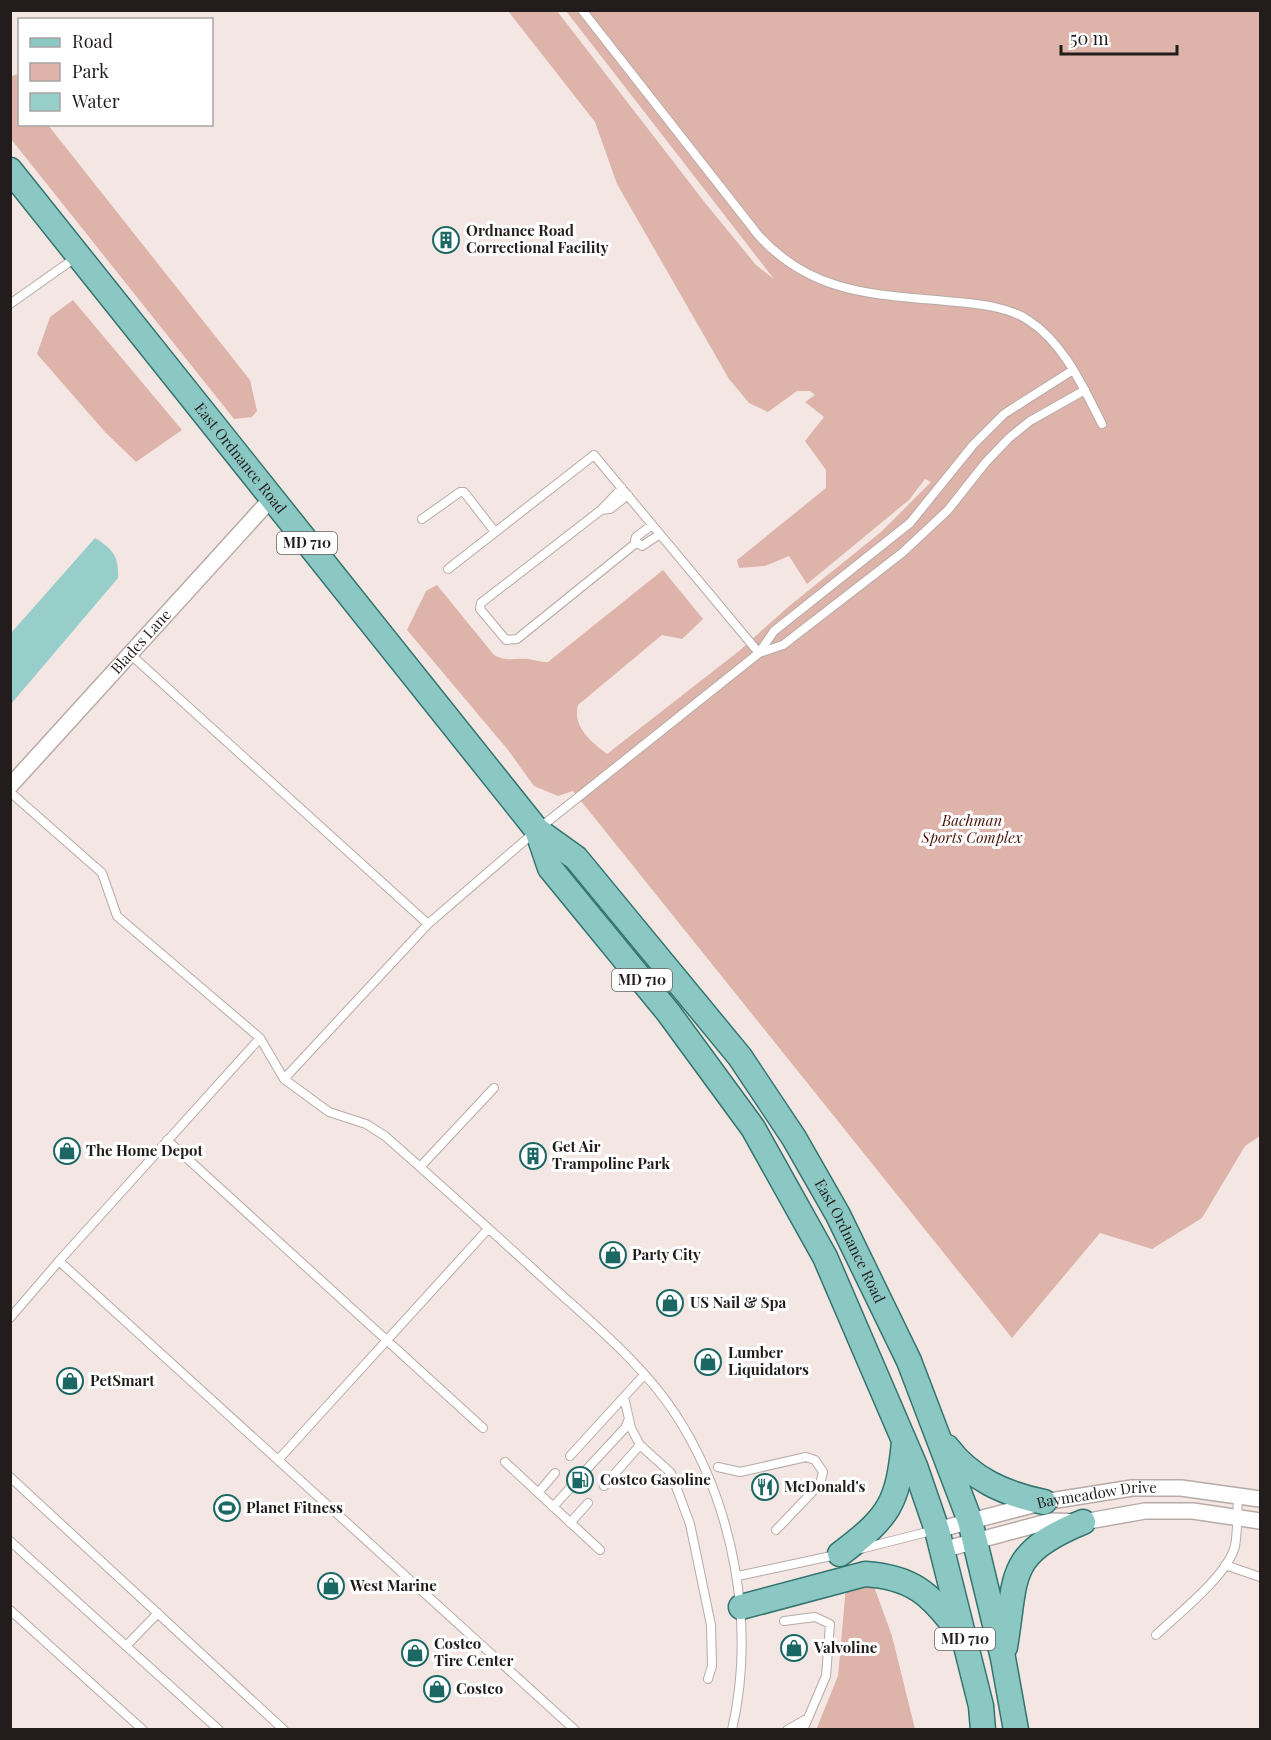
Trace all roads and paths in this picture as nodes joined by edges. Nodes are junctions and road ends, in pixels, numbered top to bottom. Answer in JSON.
{"nodes":[{"id":1,"x":582,"y":10,"type":"edge"},
{"id":2,"x":10,"y":170,"type":"edge"},
{"id":3,"x":78,"y":255,"type":"junction"},
{"id":4,"x":10,"y":304,"type":"edge"},
{"id":5,"x":1073,"y":370,"type":"junction"},
{"id":6,"x":1085,"y":390,"type":"junction"},
{"id":7,"x":1102,"y":423,"type":"dead end"},
{"id":8,"x":622,"y":488,"type":"junction"},
{"id":9,"x":628,"y":495,"type":"junction"},
{"id":10,"x":271,"y":499,"type":"junction"},
{"id":11,"x":601,"y":510,"type":"junction"},
{"id":12,"x":422,"y":519,"type":"dead end"},
{"id":13,"x":652,"y":525,"type":"junction"},
{"id":14,"x":495,"y":532,"type":"junction"},
{"id":15,"x":660,"y":534,"type":"junction"},
{"id":16,"x":636,"y":543,"type":"junction"},
{"id":17,"x":448,"y":569,"type":"dead end"},
{"id":18,"x":759,"y":653,"type":"junction"},
{"id":19,"x":130,"y":654,"type":"junction"},
{"id":20,"x":10,"y":786,"type":"edge"},
{"id":21,"x":10,"y":792,"type":"edge"},
{"id":22,"x":537,"y":830,"type":"junction"},
{"id":23,"x":428,"y":924,"type":"junction"},
{"id":24,"x":260,"y":1038,"type":"junction"},
{"id":25,"x":284,"y":1079,"type":"junction"},
{"id":26,"x":494,"y":1088,"type":"dead end"},
{"id":27,"x":167,"y":1140,"type":"junction"},
{"id":28,"x":420,"y":1167,"type":"junction"},
{"id":29,"x":488,"y":1229,"type":"junction"},
{"id":30,"x":59,"y":1261,"type":"junction"},
{"id":31,"x":10,"y":1318,"type":"edge"},
{"id":32,"x":387,"y":1340,"type":"junction"},
{"id":33,"x":644,"y":1375,"type":"junction"},
{"id":34,"x":624,"y":1397,"type":"junction"},
{"id":35,"x":629,"y":1419,"type":"junction"},
{"id":36,"x":483,"y":1428,"type":"dead end"},
{"id":37,"x":904,"y":1437,"type":"junction"},
{"id":38,"x":940,"y":1437,"type":"junction"},
{"id":39,"x":640,"y":1445,"type":"junction"},
{"id":40,"x":570,"y":1456,"type":"dead end"},
{"id":41,"x":278,"y":1460,"type":"junction"},
{"id":42,"x":505,"y":1462,"type":"dead end"},
{"id":43,"x":718,"y":1467,"type":"dead end"},
{"id":44,"x":586,"y":1470,"type":"dead end"},
{"id":45,"x":555,"y":1473,"type":"dead end"},
{"id":46,"x":10,"y":1477,"type":"edge"},
{"id":47,"x":604,"y":1486,"type":"dead end"},
{"id":48,"x":571,"y":1487,"type":"dead end"},
{"id":49,"x":538,"y":1493,"type":"junction"},
{"id":50,"x":1238,"y":1495,"type":"junction"},
{"id":51,"x":1260,"y":1499,"type":"edge"},
{"id":52,"x":1044,"y":1502,"type":"junction"},
{"id":53,"x":588,"y":1503,"type":"dead end"},
{"id":54,"x":553,"y":1507,"type":"junction"},
{"id":55,"x":1236,"y":1516,"type":"junction"},
{"id":56,"x":1260,"y":1521,"type":"edge"},
{"id":57,"x":1083,"y":1522,"type":"junction"},
{"id":58,"x":570,"y":1523,"type":"junction"},
{"id":59,"x":776,"y":1530,"type":"dead end"},
{"id":60,"x":972,"y":1531,"type":"junction"},
{"id":61,"x":939,"y":1540,"type":"junction"},
{"id":62,"x":10,"y":1541,"type":"edge"},
{"id":63,"x":600,"y":1550,"type":"dead end"},
{"id":64,"x":840,"y":1554,"type":"junction"},
{"id":65,"x":1225,"y":1564,"type":"junction"},
{"id":66,"x":738,"y":1576,"type":"junction"},
{"id":67,"x":1260,"y":1577,"type":"edge"},
{"id":68,"x":741,"y":1607,"type":"junction"},
{"id":69,"x":10,"y":1610,"type":"edge"},
{"id":70,"x":158,"y":1614,"type":"junction"},
{"id":71,"x":784,"y":1621,"type":"dead end"},
{"id":72,"x":1156,"y":1635,"type":"dead end"},
{"id":73,"x":965,"y":1641,"type":"junction"},
{"id":74,"x":126,"y":1646,"type":"junction"},
{"id":75,"x":1003,"y":1658,"type":"junction"},
{"id":76,"x":708,"y":1679,"type":"dead end"},
{"id":77,"x":808,"y":1718,"type":"junction"},
{"id":78,"x":143,"y":1730,"type":"edge"},
{"id":79,"x":219,"y":1730,"type":"edge"},
{"id":80,"x":284,"y":1730,"type":"edge"},
{"id":81,"x":576,"y":1730,"type":"edge"},
{"id":82,"x":732,"y":1730,"type":"edge"},
{"id":83,"x":787,"y":1730,"type":"edge"},
{"id":84,"x":803,"y":1730,"type":"edge"},
{"id":85,"x":982,"y":1730,"type":"edge"},
{"id":86,"x":1016,"y":1730,"type":"edge"}],
"edges":[{"from":1,"to":5,"type":"lane"},
{"from":2,"to":3,"type":"main road","name":"East Ordnance Road","number":"MD 710"},
{"from":3,"to":4,"type":"lane"},
{"from":3,"to":10,"type":"main road","name":"East Ordnance Road","number":"MD 710"},
{"from":5,"to":6,"type":"lane"},
{"from":5,"to":18,"type":"lane"},
{"from":6,"to":7,"type":"lane"},
{"from":6,"to":18,"type":"lane"},
{"from":8,"to":9,"type":"lane"},
{"from":8,"to":11,"type":"lane"},
{"from":8,"to":14,"type":"lane"},
{"from":9,"to":11,"type":"lane"},
{"from":9,"to":13,"type":"lane"},
{"from":10,"to":19,"type":"street","name":"Blades Lane"},
{"from":10,"to":22,"type":"main road","name":"East Ordnance Road","number":"MD 710"},
{"from":11,"to":16,"type":"lane"},
{"from":12,"to":14,"type":"lane"},
{"from":13,"to":15,"type":"lane"},
{"from":13,"to":16,"type":"lane"},
{"from":14,"to":17,"type":"lane"},
{"from":15,"to":16,"type":"lane"},
{"from":15,"to":18,"type":"lane"},
{"from":18,"to":22,"type":"lane"},
{"from":19,"to":20,"type":"street","name":"Blades Lane"},
{"from":19,"to":23,"type":"lane"},
{"from":21,"to":24,"type":"lane"},
{"from":22,"to":23,"type":"lane"},
{"from":22,"to":37,"type":"main road","name":"East Ordnance Road","number":"MD 710"},
{"from":22,"to":38,"type":"main road","name":"East Ordnance Road","number":"MD 710"},
{"from":23,"to":25,"type":"lane"},
{"from":24,"to":25,"type":"lane"},
{"from":24,"to":27,"type":"lane"},
{"from":25,"to":28,"type":"lane"},
{"from":26,"to":28,"type":"lane"},
{"from":27,"to":30,"type":"lane"},
{"from":27,"to":32,"type":"lane"},
{"from":28,"to":29,"type":"lane"},
{"from":29,"to":32,"type":"lane"},
{"from":29,"to":33,"type":"lane"},
{"from":30,"to":31,"type":"lane"},
{"from":30,"to":41,"type":"lane"},
{"from":32,"to":36,"type":"lane"},
{"from":32,"to":41,"type":"lane"},
{"from":33,"to":34,"type":"lane"},
{"from":33,"to":66,"type":"lane"},
{"from":34,"to":35,"type":"lane"},
{"from":34,"to":40,"type":"lane"},
{"from":35,"to":39,"type":"lane"},
{"from":35,"to":44,"type":"lane"},
{"from":37,"to":61,"type":"main road","name":"East Ordnance Road","number":"MD 710"},
{"from":37,"to":64,"type":"main road"},
{"from":38,"to":52,"type":"main road"},
{"from":38,"to":60,"type":"main road","name":"East Ordnance Road","number":"MD 710"},
{"from":39,"to":47,"type":"lane"},
{"from":39,"to":76,"type":"lane"},
{"from":41,"to":81,"type":"lane"},
{"from":42,"to":49,"type":"lane"},
{"from":43,"to":59,"type":"lane"},
{"from":45,"to":49,"type":"lane"},
{"from":46,"to":70,"type":"lane"},
{"from":48,"to":54,"type":"lane"},
{"from":49,"to":54,"type":"lane"},
{"from":50,"to":51,"type":"street","name":"Baymeadow Drive"},
{"from":50,"to":52,"type":"street","name":"Baymeadow Drive"},
{"from":50,"to":55,"type":"lane"},
{"from":52,"to":60,"type":"street","name":"Baymeadow Drive"},
{"from":53,"to":58,"type":"lane"},
{"from":54,"to":58,"type":"lane"},
{"from":55,"to":56,"type":"street","name":"Baymeadow Drive"},
{"from":55,"to":57,"type":"street","name":"Baymeadow Drive"},
{"from":55,"to":65,"type":"lane"},
{"from":57,"to":60,"type":"street","name":"Baymeadow Drive"},
{"from":57,"to":75,"type":"main road"},
{"from":58,"to":63,"type":"lane"},
{"from":60,"to":61,"type":"street","name":"Baymeadow Drive"},
{"from":60,"to":61,"type":"street","name":"Baymeadow Drive"},
{"from":60,"to":75,"type":"main road","name":"East Ordnance Road","number":"MD 710"},
{"from":61,"to":64,"type":"lane"},
{"from":61,"to":73,"type":"main road","name":"East Ordnance Road","number":"MD 710"},
{"from":62,"to":74,"type":"lane"},
{"from":64,"to":66,"type":"lane"},
{"from":65,"to":67,"type":"lane"},
{"from":65,"to":72,"type":"lane"},
{"from":66,"to":68,"type":"lane"},
{"from":68,"to":73,"type":"main road"},
{"from":68,"to":82,"type":"lane"},
{"from":69,"to":78,"type":"lane"},
{"from":70,"to":74,"type":"lane"},
{"from":70,"to":80,"type":"lane"},
{"from":71,"to":77,"type":"lane"},
{"from":73,"to":85,"type":"main road","name":"East Ordnance Road","number":"MD 710"},
{"from":74,"to":79,"type":"lane"},
{"from":75,"to":86,"type":"main road","name":"East Ordnance Road","number":"MD 710"},
{"from":77,"to":83,"type":"lane"},
{"from":77,"to":84,"type":"lane"}]}
